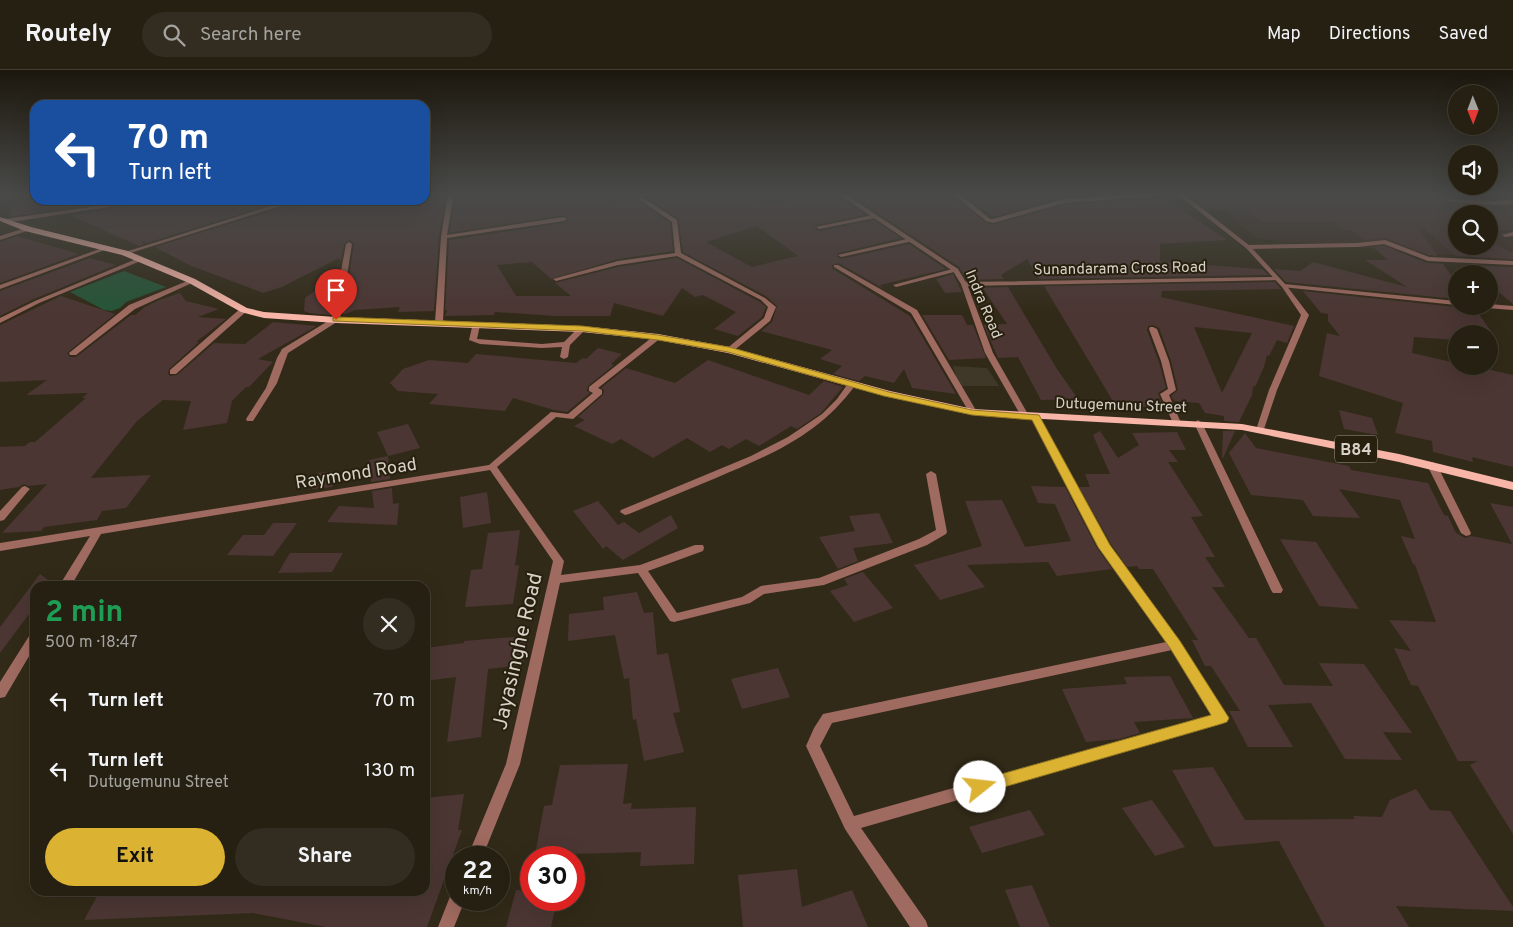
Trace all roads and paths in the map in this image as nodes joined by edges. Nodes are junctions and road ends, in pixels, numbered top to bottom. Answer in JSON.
{"nodes":[{"id":1,"x":12,"y":234,"type":"edge"},
{"id":2,"x":49,"y":234,"type":"edge"},
{"id":3,"x":184,"y":234,"type":"edge"},
{"id":4,"x":444,"y":234,"type":"edge"},
{"id":5,"x":464,"y":234,"type":"edge"},
{"id":6,"x":676,"y":234,"type":"edge"},
{"id":7,"x":901,"y":234,"type":"edge"},
{"id":8,"x":1231,"y":234,"type":"edge"},
{"id":9,"x":1513,"y":234,"type":"edge"},
{"id":10,"x":1505,"y":235,"type":"dead end"},
{"id":11,"x":444,"y":237,"type":"junction"},
{"id":12,"x":0,"y":238,"type":"edge"},
{"id":13,"x":911,"y":240,"type":"junction"},
{"id":14,"x":350,"y":244,"type":"dead end"},
{"id":15,"x":1248,"y":247,"type":"junction"},
{"id":16,"x":107,"y":248,"type":"junction"},
{"id":17,"x":125,"y":252,"type":"junction"},
{"id":18,"x":678,"y":254,"type":"junction"},
{"id":19,"x":841,"y":255,"type":"dead end"},
{"id":20,"x":141,"y":259,"type":"junction"},
{"id":21,"x":1513,"y":263,"type":"edge"},
{"id":22,"x":836,"y":266,"type":"dead end"},
{"id":23,"x":956,"y":270,"type":"junction"},
{"id":24,"x":556,"y":279,"type":"dead end"},
{"id":25,"x":1277,"y":279,"type":"junction"},
{"id":26,"x":192,"y":281,"type":"junction"},
{"id":27,"x":964,"y":284,"type":"junction"},
{"id":28,"x":896,"y":285,"type":"dead end"},
{"id":29,"x":0,"y":286,"type":"edge"},
{"id":30,"x":1284,"y":286,"type":"junction"},
{"id":31,"x":1448,"y":302,"type":"edge"},
{"id":32,"x":1498,"y":307,"type":"edge"},
{"id":33,"x":1513,"y":308,"type":"edge"},
{"id":34,"x":244,"y":310,"type":"junction"},
{"id":35,"x":336,"y":320,"type":"junction"},
{"id":36,"x":0,"y":321,"type":"edge"},
{"id":37,"x":439,"y":322,"type":"junction"},
{"id":38,"x":476,"y":325,"type":"junction"},
{"id":39,"x":582,"y":328,"type":"junction"},
{"id":40,"x":1153,"y":329,"type":"dead end"},
{"id":41,"x":658,"y":337,"type":"junction"},
{"id":42,"x":566,"y":344,"type":"junction"},
{"id":43,"x":729,"y":350,"type":"junction"},
{"id":44,"x":73,"y":353,"type":"dead end"},
{"id":45,"x":564,"y":357,"type":"dead end"},
{"id":46,"x":173,"y":372,"type":"dead end"},
{"id":47,"x":852,"y":384,"type":"junction"},
{"id":48,"x":972,"y":412,"type":"junction"},
{"id":49,"x":1030,"y":416,"type":"junction"},
{"id":50,"x":250,"y":419,"type":"dead end"},
{"id":51,"x":1177,"y":423,"type":"junction"},
{"id":52,"x":1198,"y":423,"type":"junction"},
{"id":53,"x":1260,"y":430,"type":"junction"},
{"id":54,"x":1432,"y":465,"type":"junction"},
{"id":55,"x":492,"y":467,"type":"junction"},
{"id":56,"x":931,"y":474,"type":"dead end"},
{"id":57,"x":1513,"y":486,"type":"edge"},
{"id":58,"x":25,"y":489,"type":"dead end"},
{"id":59,"x":625,"y":512,"type":"dead end"},
{"id":60,"x":0,"y":518,"type":"edge"},
{"id":61,"x":98,"y":531,"type":"junction"},
{"id":62,"x":1466,"y":533,"type":"dead end"},
{"id":63,"x":0,"y":547,"type":"edge"},
{"id":64,"x":699,"y":548,"type":"dead end"},
{"id":65,"x":641,"y":569,"type":"junction"},
{"id":66,"x":555,"y":580,"type":"junction"},
{"id":67,"x":68,"y":581,"type":"edge"},
{"id":68,"x":1277,"y":590,"type":"dead end"},
{"id":69,"x":30,"y":644,"type":"edge"},
{"id":70,"x":1175,"y":645,"type":"junction"},
{"id":71,"x":0,"y":693,"type":"edge"},
{"id":72,"x":850,"y":824,"type":"junction"},
{"id":73,"x":479,"y":846,"type":"edge"},
{"id":74,"x":453,"y":911,"type":"edge"},
{"id":75,"x":446,"y":927,"type":"edge"},
{"id":76,"x":920,"y":927,"type":"edge"}],
"edges":[{"from":1,"to":12,"type":"street"},
{"from":2,"to":16,"type":"main road","name":"Dutugemunu Street","number":"B84"},
{"from":3,"to":17,"type":"street"},
{"from":4,"to":11,"type":"street"},
{"from":5,"to":11,"type":"street"},
{"from":6,"to":18,"type":"street"},
{"from":7,"to":13,"type":"street","name":"Indra Road"},
{"from":8,"to":15,"type":"street"},
{"from":9,"to":10,"type":"street"},
{"from":11,"to":37,"type":"street"},
{"from":13,"to":19,"type":"street"},
{"from":13,"to":23,"type":"street","name":"Indra Road"},
{"from":14,"to":35,"type":"street"},
{"from":15,"to":21,"type":"street"},
{"from":15,"to":25,"type":"street"},
{"from":16,"to":17,"type":"main road","name":"Dutugemunu Street","number":"B84"},
{"from":16,"to":29,"type":"street"},
{"from":17,"to":20,"type":"main road","name":"Dutugemunu Street","number":"B84"},
{"from":18,"to":24,"type":"street"},
{"from":18,"to":43,"type":"street"},
{"from":20,"to":26,"type":"main road","name":"Dutugemunu Street","number":"B84"},
{"from":20,"to":36,"type":"street"},
{"from":22,"to":48,"type":"street"},
{"from":23,"to":27,"type":"street","name":"Indra Road"},
{"from":23,"to":28,"type":"street"},
{"from":25,"to":27,"type":"street","name":"Sunandarama Cross Road"},
{"from":25,"to":30,"type":"street"},
{"from":26,"to":34,"type":"main road","name":"Dutugemunu Street","number":"B84"},
{"from":26,"to":44,"type":"street"},
{"from":27,"to":49,"type":"street","name":"Indra Road"},
{"from":30,"to":31,"type":"street"},
{"from":30,"to":53,"type":"street"},
{"from":32,"to":33,"type":"street"},
{"from":34,"to":35,"type":"main road","name":"Dutugemunu Street","number":"B84"},
{"from":34,"to":46,"type":"street"},
{"from":35,"to":37,"type":"main road","name":"Dutugemunu Street","number":"B84"},
{"from":35,"to":50,"type":"street"},
{"from":37,"to":38,"type":"main road","name":"Dutugemunu Street","number":"B84"},
{"from":38,"to":39,"type":"main road","name":"Dutugemunu Street","number":"B84"},
{"from":38,"to":42,"type":"street"},
{"from":39,"to":41,"type":"main road","name":"Dutugemunu Street","number":"B84"},
{"from":39,"to":42,"type":"street"},
{"from":40,"to":51,"type":"street"},
{"from":41,"to":43,"type":"main road","name":"Dutugemunu Street","number":"B84"},
{"from":41,"to":55,"type":"street"},
{"from":42,"to":45,"type":"street"},
{"from":43,"to":47,"type":"main road","name":"Dutugemunu Street","number":"B84"},
{"from":47,"to":48,"type":"main road","name":"Dutugemunu Street","number":"B84"},
{"from":47,"to":59,"type":"street"},
{"from":48,"to":49,"type":"main road","name":"Dutugemunu Street","number":"B84"},
{"from":49,"to":51,"type":"main road","name":"Dutugemunu Street","number":"B84"},
{"from":49,"to":70,"type":"street","name":"Indra Road"},
{"from":51,"to":52,"type":"main road","name":"Dutugemunu Street","number":"B84"},
{"from":52,"to":53,"type":"main road","name":"Dutugemunu Street","number":"B84"},
{"from":52,"to":68,"type":"street"},
{"from":53,"to":54,"type":"main road","name":"Dutugemunu Street","number":"B84"},
{"from":54,"to":57,"type":"main road","name":"Dutugemunu Street","number":"B84"},
{"from":54,"to":62,"type":"street"},
{"from":55,"to":61,"type":"street","name":"Raymond Road"},
{"from":55,"to":66,"type":"street","name":"Jayasinghe Road"},
{"from":56,"to":65,"type":"street"},
{"from":58,"to":60,"type":"street"},
{"from":61,"to":63,"type":"street","name":"Raymond Road"},
{"from":61,"to":67,"type":"street"},
{"from":64,"to":65,"type":"street"},
{"from":65,"to":66,"type":"street"},
{"from":66,"to":73,"type":"street","name":"Jayasinghe Road"},
{"from":69,"to":71,"type":"street"},
{"from":70,"to":72,"type":"street","name":"Indra Road"},
{"from":70,"to":72,"type":"street"},
{"from":72,"to":76,"type":"street"},
{"from":74,"to":75,"type":"street"}]}
